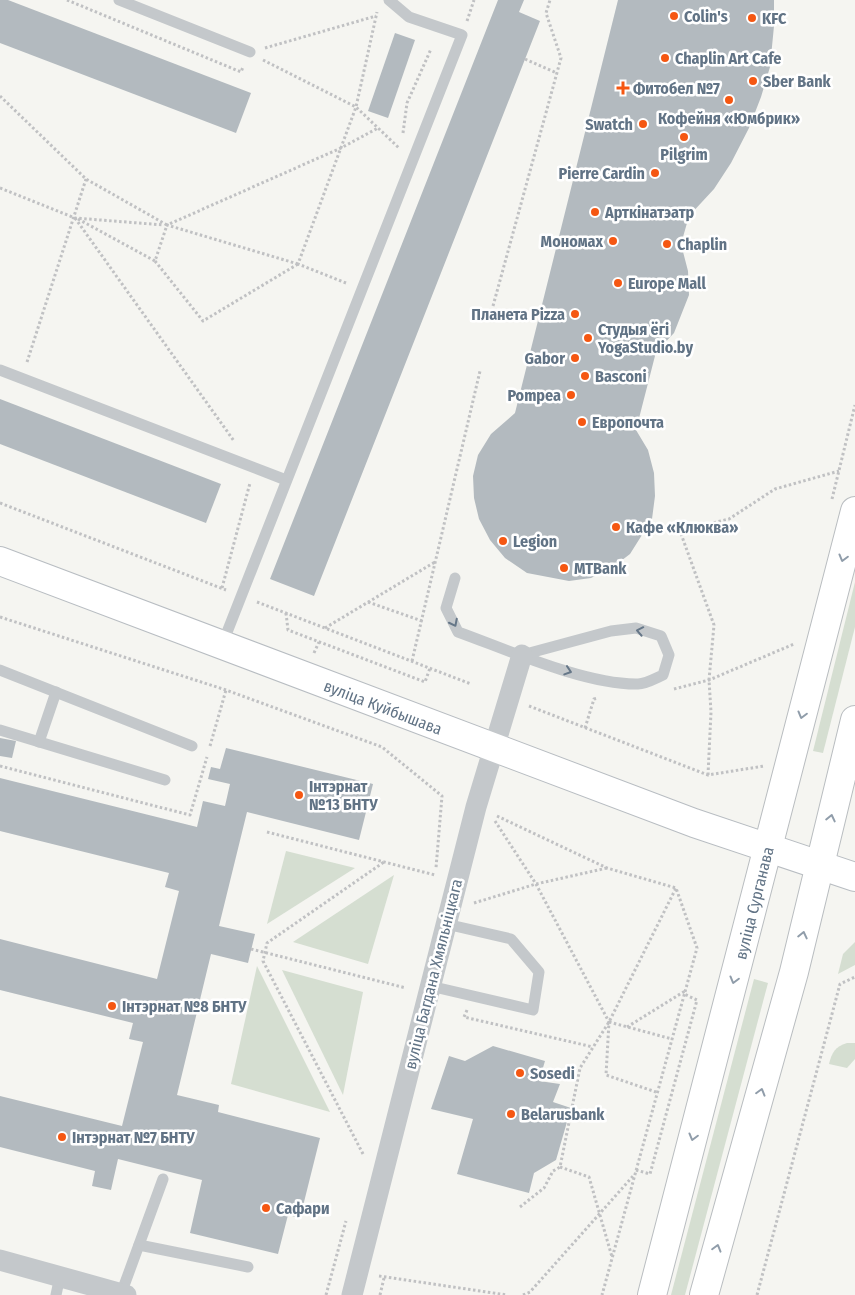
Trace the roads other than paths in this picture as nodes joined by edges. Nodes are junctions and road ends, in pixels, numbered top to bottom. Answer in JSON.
{"nodes":[{"id":1,"x":119,"y":0,"type":"edge"},
{"id":2,"x":389,"y":0,"type":"edge"},
{"id":3,"x":250,"y":52,"type":"road end"},
{"id":4,"x":0,"y":370,"type":"edge"},
{"id":5,"x":286,"y":480,"type":"junction"},
{"id":6,"x":843,"y":505,"type":"edge"},
{"id":7,"x":0,"y":562,"type":"edge"},
{"id":8,"x":456,"y":578,"type":"dead end"},
{"id":9,"x":222,"y":645,"type":"junction"},
{"id":10,"x":522,"y":655,"type":"junction"},
{"id":11,"x":0,"y":670,"type":"edge"},
{"id":12,"x":56,"y":692,"type":"junction"},
{"id":13,"x":855,"y":720,"type":"edge"},
{"id":14,"x":0,"y":730,"type":"edge"},
{"id":15,"x":39,"y":742,"type":"junction"},
{"id":16,"x":192,"y":746,"type":"dead end"},
{"id":17,"x":495,"y":748,"type":"junction"},
{"id":18,"x":165,"y":780,"type":"dead end"},
{"id":19,"x":768,"y":848,"type":"junction"},
{"id":20,"x":820,"y":865,"type":"junction"},
{"id":21,"x":855,"y":877,"type":"edge"},
{"id":22,"x":448,"y":914,"type":"junction"},
{"id":23,"x":430,"y":986,"type":"junction"},
{"id":24,"x":163,"y":1179,"type":"dead end"},
{"id":25,"x":139,"y":1245,"type":"junction"},
{"id":26,"x":0,"y":1260,"type":"edge"},
{"id":27,"x":248,"y":1267,"type":"dead end"},
{"id":28,"x":58,"y":1286,"type":"edge"},
{"id":29,"x":123,"y":1294,"type":"edge"},
{"id":30,"x":352,"y":1295,"type":"edge"},
{"id":31,"x":652,"y":1295,"type":"edge"},
{"id":32,"x":704,"y":1295,"type":"edge"}],
"edges":[{"from":1,"to":3,"type":"lane"},
{"from":2,"to":5,"type":"lane"},
{"from":4,"to":5,"type":"lane"},
{"from":5,"to":9,"type":"lane"},
{"from":6,"to":19,"type":"main road","name":"вуліца Сурганава","one_way":true},
{"from":7,"to":9,"type":"main road","name":"вуліца Куйбышава"},
{"from":8,"to":10,"type":"lane","one_way":true},
{"from":9,"to":17,"type":"main road","name":"вуліца Куйбышава"},
{"from":10,"to":10,"type":"lane","one_way":true},
{"from":10,"to":17,"type":"street","name":"вуліца Багдана Хмяльніцкага"},
{"from":11,"to":12,"type":"lane"},
{"from":12,"to":15,"type":"lane"},
{"from":12,"to":16,"type":"lane"},
{"from":20,"to":13,"type":"main road","one_way":true},
{"from":14,"to":15,"type":"lane"},
{"from":15,"to":18,"type":"lane"},
{"from":17,"to":19,"type":"main road","name":"вуліца Куйбышава"},
{"from":17,"to":22,"type":"street","name":"вуліца Багдана Хмяльніцкага"},
{"from":19,"to":20,"type":"main road","name":"вуліца Куйбышава"},
{"from":19,"to":31,"type":"main road","name":"вуліца Сурганава","one_way":true},
{"from":20,"to":21,"type":"main road","name":"вуліца Куйбышава"},
{"from":32,"to":20,"type":"main road","one_way":true},
{"from":22,"to":23,"type":"street","name":"вуліца Багдана Хмяльніцкага"},
{"from":22,"to":23,"type":"lane"},
{"from":23,"to":30,"type":"street","name":"вуліца Багдана Хмяльніцкага"},
{"from":24,"to":25,"type":"lane"},
{"from":25,"to":27,"type":"lane"},
{"from":25,"to":29,"type":"lane"},
{"from":26,"to":28,"type":"street"},
{"from":28,"to":29,"type":"street"}]}
